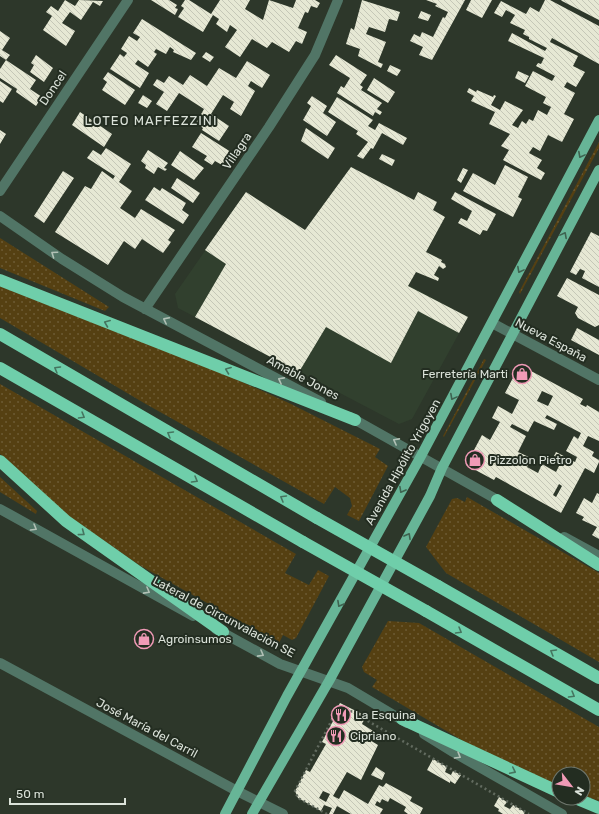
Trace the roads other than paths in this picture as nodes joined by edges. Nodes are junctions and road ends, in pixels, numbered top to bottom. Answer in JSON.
{"nodes":[{"id":1,"x":128,"y":0,"type":"edge"},
{"id":2,"x":338,"y":0,"type":"edge"},
{"id":3,"x":599,"y":120,"type":"edge"},
{"id":4,"x":599,"y":170,"type":"edge"},
{"id":5,"x":0,"y":191,"type":"edge"},
{"id":6,"x":0,"y":216,"type":"edge"},
{"id":7,"x":0,"y":280,"type":"edge"},
{"id":8,"x":145,"y":309,"type":"junction"},
{"id":9,"x":492,"y":323,"type":"junction"},
{"id":10,"x":0,"y":334,"type":"edge"},
{"id":11,"x":512,"y":334,"type":"junction"},
{"id":12,"x":0,"y":368,"type":"edge"},
{"id":13,"x":599,"y":380,"type":"edge"},
{"id":14,"x":356,"y":420,"type":"junction"},
{"id":15,"x":421,"y":456,"type":"junction"},
{"id":16,"x":0,"y":461,"type":"edge"},
{"id":17,"x":442,"y":468,"type":"junction"},
{"id":18,"x":497,"y":500,"type":"junction"},
{"id":19,"x":0,"y":509,"type":"edge"},
{"id":20,"x":599,"y":556,"type":"edge"},
{"id":21,"x":599,"y":565,"type":"edge"},
{"id":22,"x":223,"y":632,"type":"junction"},
{"id":23,"x":0,"y":663,"type":"edge"},
{"id":24,"x":302,"y":672,"type":"junction"},
{"id":25,"x":599,"y":678,"type":"edge"},
{"id":26,"x":329,"y":681,"type":"junction"},
{"id":27,"x":599,"y":710,"type":"edge"},
{"id":28,"x":402,"y":720,"type":"junction"},
{"id":29,"x":551,"y":788,"type":"edge"},
{"id":30,"x":237,"y":791,"type":"junction"},
{"id":31,"x":259,"y":801,"type":"junction"},
{"id":32,"x":225,"y":814,"type":"edge"},
{"id":33,"x":252,"y":814,"type":"edge"},
{"id":34,"x":283,"y":814,"type":"edge"},
{"id":35,"x":562,"y":814,"type":"edge"}],
"edges":[{"from":1,"to":5,"type":"street","name":"Doncel"},
{"from":2,"to":8,"type":"street","name":"Villagra"},
{"from":3,"to":9,"type":"main road","name":"Avenida Hipólito Yrigoyen","one_way":true},
{"from":11,"to":4,"type":"main road","one_way":true},
{"from":8,"to":6,"type":"street","name":"Amable Jones","one_way":true},
{"from":14,"to":7,"type":"highway","one_way":true},
{"from":14,"to":8,"type":"street","name":"Amable Jones","one_way":true},
{"from":9,"to":11,"type":"street","name":"Nueva España"},
{"from":9,"to":15,"type":"main road","name":"Avenida Hipólito Yrigoyen","one_way":true},
{"from":25,"to":10,"type":"highway","one_way":true,"bridge":true},
{"from":11,"to":13,"type":"street","name":"Nueva España"},
{"from":11,"to":17,"type":"main road"},
{"from":12,"to":27,"type":"highway","one_way":true,"bridge":true},
{"from":15,"to":14,"type":"street","name":"Amable Jones","one_way":true},
{"from":15,"to":17,"type":"street","name":"Amable Jones"},
{"from":15,"to":24,"type":"main road","name":"Avenida Hipólito Yrigoyen","one_way":true},
{"from":16,"to":22,"type":"highway","one_way":true},
{"from":17,"to":18,"type":"street","name":"Amable Jones"},
{"from":26,"to":17,"type":"main road","one_way":true},
{"from":18,"to":20,"type":"street","name":"Amable Jones"},
{"from":18,"to":21,"type":"highway"},
{"from":19,"to":22,"type":"street","name":"Lateral de Circunvalación SE","one_way":true},
{"from":22,"to":24,"type":"street","name":"Lateral de Circunvalación SE","one_way":true},
{"from":23,"to":30,"type":"street","name":"José María del Carril"},
{"from":24,"to":26,"type":"street","name":"Lateral de Circunvalación SE"},
{"from":24,"to":30,"type":"main road","name":"Avenida Hipólito Yrigoyen"},
{"from":26,"to":28,"type":"street","name":"Lateral de Circunvalación SE"},
{"from":26,"to":31,"type":"main road"},
{"from":28,"to":29,"type":"highway","one_way":true},
{"from":28,"to":35,"type":"street","name":"Lateral de Circunvalación SE","one_way":true},
{"from":30,"to":31,"type":"street","name":"José María del Carril"},
{"from":30,"to":32,"type":"main road","name":"Avenida Hipólito Yrigoyen"},
{"from":31,"to":33,"type":"main road"},
{"from":31,"to":34,"type":"street","name":"José María del Carril"}]}
